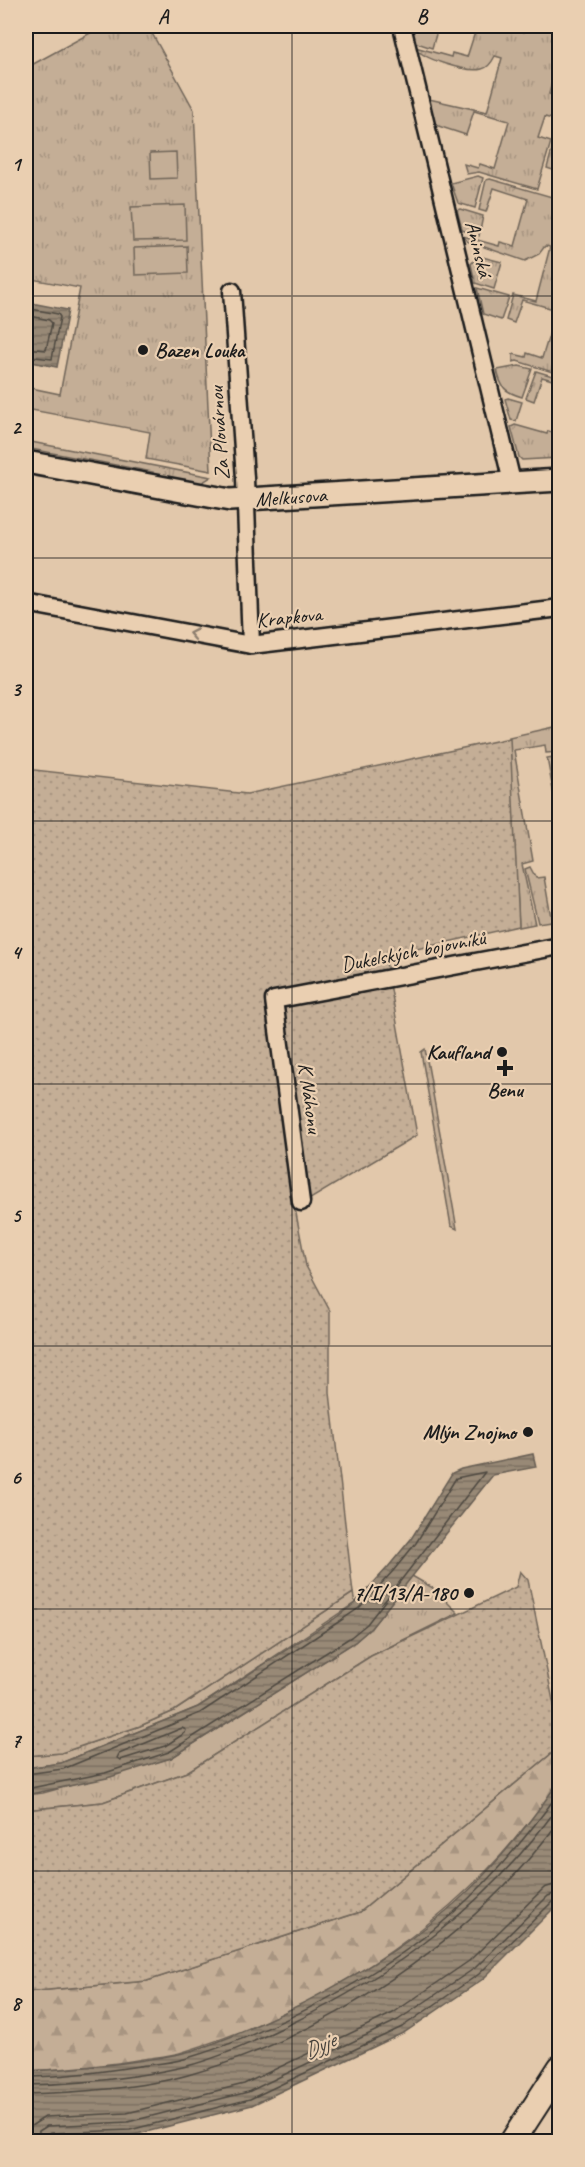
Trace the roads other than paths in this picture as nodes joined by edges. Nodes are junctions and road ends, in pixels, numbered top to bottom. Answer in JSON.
{"nodes":[{"id":1,"x":402,"y":26,"type":"edge"},
{"id":2,"x":232,"y":291,"type":"dead end"},
{"id":3,"x":26,"y":462,"type":"edge"},
{"id":4,"x":560,"y":480,"type":"edge"},
{"id":5,"x":512,"y":482,"type":"junction"},
{"id":6,"x":246,"y":500,"type":"junction"},
{"id":7,"x":26,"y":603,"type":"edge"},
{"id":8,"x":560,"y":608,"type":"edge"},
{"id":9,"x":251,"y":645,"type":"junction"},
{"id":10,"x":560,"y":946,"type":"edge"},
{"id":11,"x":274,"y":1000,"type":"joint"},
{"id":12,"x":301,"y":1203,"type":"dead end"},
{"id":13,"x":560,"y":2068,"type":"edge"},
{"id":14,"x":512,"y":2142,"type":"edge"}],
"edges":[{"from":1,"to":5,"type":"street","name":"Aninská"},
{"from":2,"to":6,"type":"street","name":"Za Plovárnou"},
{"from":3,"to":6,"type":"street","name":"Melkusova"},
{"from":4,"to":5,"type":"street","name":"Melkusova"},
{"from":5,"to":6,"type":"street","name":"Melkusova"},
{"from":6,"to":9,"type":"street","name":"Za Plovárnou"},
{"from":9,"to":7,"type":"street","name":"Krapkova","one_way":true},
{"from":8,"to":9,"type":"street","name":"Krapkova"},
{"from":10,"to":11,"type":"street","name":"Dukelských bojovníků"},
{"from":11,"to":12,"type":"street","name":"K Náhonu"},
{"from":13,"to":14,"type":"main road"}]}
